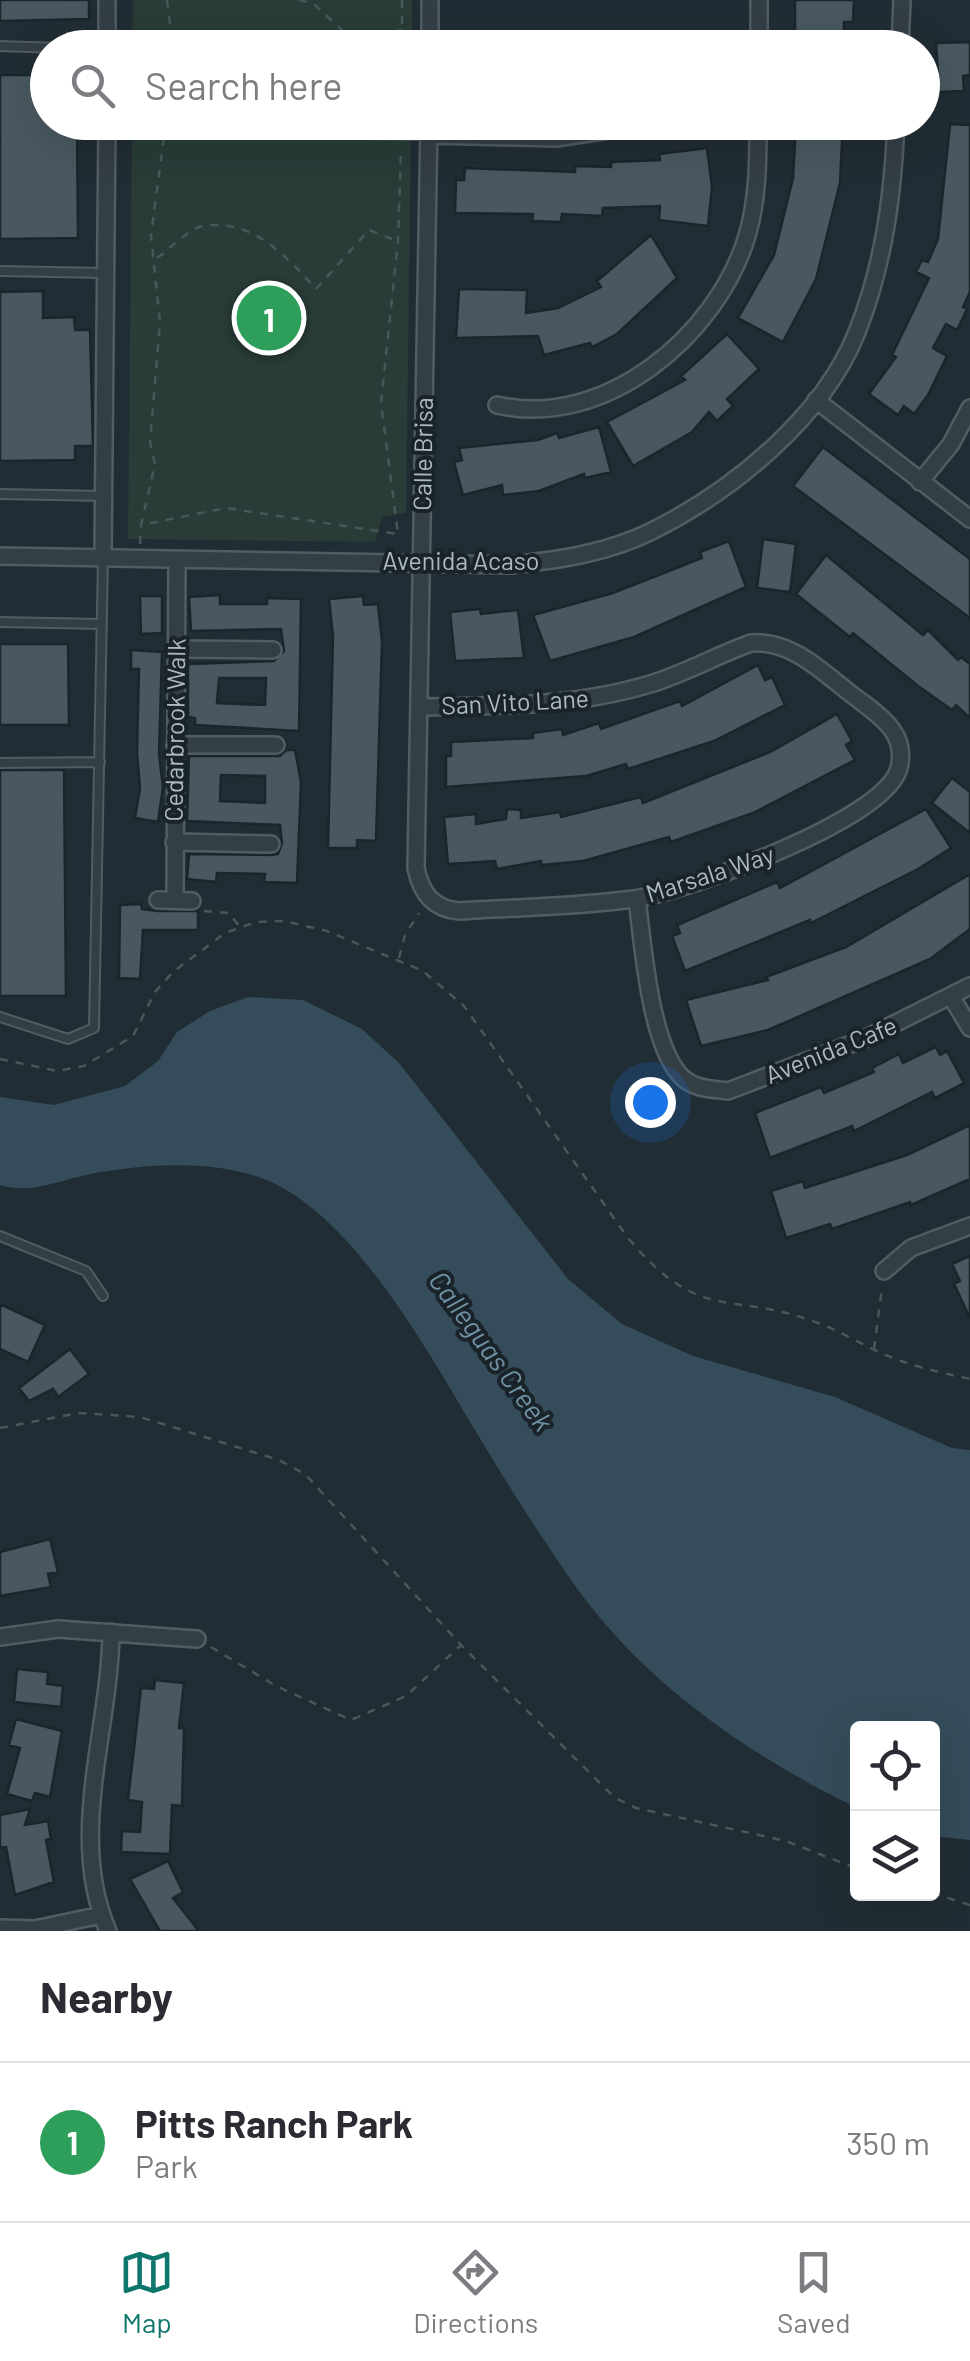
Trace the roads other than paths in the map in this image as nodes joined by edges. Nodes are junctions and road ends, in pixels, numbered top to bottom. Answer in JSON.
{"nodes":[{"id":1,"x":107,"y":0,"type":"edge"},
{"id":2,"x":430,"y":0,"type":"edge"},
{"id":3,"x":759,"y":0,"type":"edge"},
{"id":4,"x":903,"y":0,"type":"edge"},
{"id":5,"x":107,"y":30,"type":"edge"},
{"id":6,"x":430,"y":30,"type":"edge"},
{"id":7,"x":759,"y":30,"type":"edge"},
{"id":8,"x":901,"y":30,"type":"edge"},
{"id":9,"x":0,"y":46,"type":"edge"},
{"id":10,"x":30,"y":47,"type":"edge"},
{"id":11,"x":106,"y":140,"type":"edge"},
{"id":12,"x":429,"y":140,"type":"edge"},
{"id":13,"x":758,"y":140,"type":"edge"},
{"id":14,"x":895,"y":140,"type":"edge"},
{"id":15,"x":0,"y":271,"type":"edge"},
{"id":16,"x":106,"y":273,"type":"junction"},
{"id":17,"x":816,"y":400,"type":"junction"},
{"id":18,"x":497,"y":405,"type":"dead end"},
{"id":19,"x":970,"y":408,"type":"edge"},
{"id":20,"x":920,"y":482,"type":"junction"},
{"id":21,"x":0,"y":494,"type":"edge"},
{"id":22,"x":104,"y":496,"type":"junction"},
{"id":23,"x":970,"y":519,"type":"edge"},
{"id":24,"x":0,"y":556,"type":"edge"},
{"id":25,"x":104,"y":558,"type":"junction"},
{"id":26,"x":176,"y":560,"type":"junction"},
{"id":27,"x":422,"y":562,"type":"junction"},
{"id":28,"x":0,"y":622,"type":"edge"},
{"id":29,"x":102,"y":624,"type":"junction"},
{"id":30,"x":176,"y":649,"type":"junction"},
{"id":31,"x":273,"y":650,"type":"dead end"},
{"id":32,"x":420,"y":706,"type":"junction"},
{"id":33,"x":175,"y":745,"type":"junction"},
{"id":34,"x":276,"y":745,"type":"dead end"},
{"id":35,"x":100,"y":762,"type":"junction"},
{"id":36,"x":0,"y":763,"type":"edge"},
{"id":37,"x":900,"y":766,"type":"joint"},
{"id":38,"x":174,"y":842,"type":"junction"},
{"id":39,"x":271,"y":844,"type":"dead end"},
{"id":40,"x":636,"y":898,"type":"junction"},
{"id":41,"x":175,"y":900,"type":"road end"},
{"id":42,"x":431,"y":902,"type":"joint"},
{"id":43,"x":970,"y":986,"type":"edge"},
{"id":44,"x":952,"y":998,"type":"junction"},
{"id":45,"x":0,"y":1016,"type":"edge"},
{"id":46,"x":970,"y":1028,"type":"edge"},
{"id":47,"x":970,"y":1226,"type":"edge"},
{"id":48,"x":0,"y":1236,"type":"edge"},
{"id":49,"x":884,"y":1272,"type":"road end"},
{"id":50,"x":103,"y":1296,"type":"dead end"},
{"id":51,"x":111,"y":1632,"type":"junction"},
{"id":52,"x":0,"y":1637,"type":"edge"},
{"id":53,"x":197,"y":1639,"type":"road end"},
{"id":54,"x":101,"y":1914,"type":"junction"},
{"id":55,"x":0,"y":1928,"type":"edge"},
{"id":56,"x":108,"y":1931,"type":"edge"}],
"edges":[{"from":1,"to":5,"type":"street"},
{"from":2,"to":6,"type":"street"},
{"from":3,"to":7,"type":"street"},
{"from":4,"to":8,"type":"street"},
{"from":9,"to":10,"type":"lane"},
{"from":11,"to":16,"type":"street"},
{"from":12,"to":27,"type":"street","name":"Calle Brisa"},
{"from":13,"to":18,"type":"street"},
{"from":14,"to":17,"type":"street","name":"Avenida Acaso"},
{"from":15,"to":16,"type":"lane"},
{"from":16,"to":22,"type":"street"},
{"from":17,"to":20,"type":"street"},
{"from":17,"to":27,"type":"street","name":"Avenida Acaso"},
{"from":19,"to":20,"type":"street"},
{"from":20,"to":23,"type":"street"},
{"from":21,"to":22,"type":"lane"},
{"from":22,"to":25,"type":"street"},
{"from":24,"to":25,"type":"street","name":"Avenida Acaso"},
{"from":25,"to":26,"type":"street","name":"Avenida Acaso"},
{"from":25,"to":29,"type":"lane"},
{"from":26,"to":27,"type":"street","name":"Avenida Acaso"},
{"from":26,"to":30,"type":"street","name":"Cedarbrook Walk"},
{"from":27,"to":32,"type":"street","name":"Calle Brisa"},
{"from":28,"to":29,"type":"lane"},
{"from":29,"to":35,"type":"lane"},
{"from":30,"to":31,"type":"street"},
{"from":30,"to":33,"type":"street","name":"Cedarbrook Walk"},
{"from":32,"to":37,"type":"street","name":"San Vito Lane"},
{"from":32,"to":42,"type":"street","name":"Calle Brisa"},
{"from":33,"to":34,"type":"street"},
{"from":33,"to":38,"type":"street","name":"Cedarbrook Walk"},
{"from":35,"to":36,"type":"lane"},
{"from":35,"to":45,"type":"lane"},
{"from":37,"to":40,"type":"street","name":"Marsala Way"},
{"from":38,"to":39,"type":"street"},
{"from":38,"to":41,"type":"street","name":"Cedarbrook Walk"},
{"from":40,"to":42,"type":"street","name":"Marsala Way"},
{"from":40,"to":44,"type":"street","name":"Avenida Cafe"},
{"from":43,"to":44,"type":"street","name":"Avenida Cafe"},
{"from":44,"to":46,"type":"street"},
{"from":47,"to":49,"type":"street"},
{"from":48,"to":50,"type":"lane"},
{"from":51,"to":52,"type":"street"},
{"from":51,"to":53,"type":"street"},
{"from":51,"to":54,"type":"street"},
{"from":54,"to":55,"type":"street"},
{"from":54,"to":56,"type":"street"}]}
